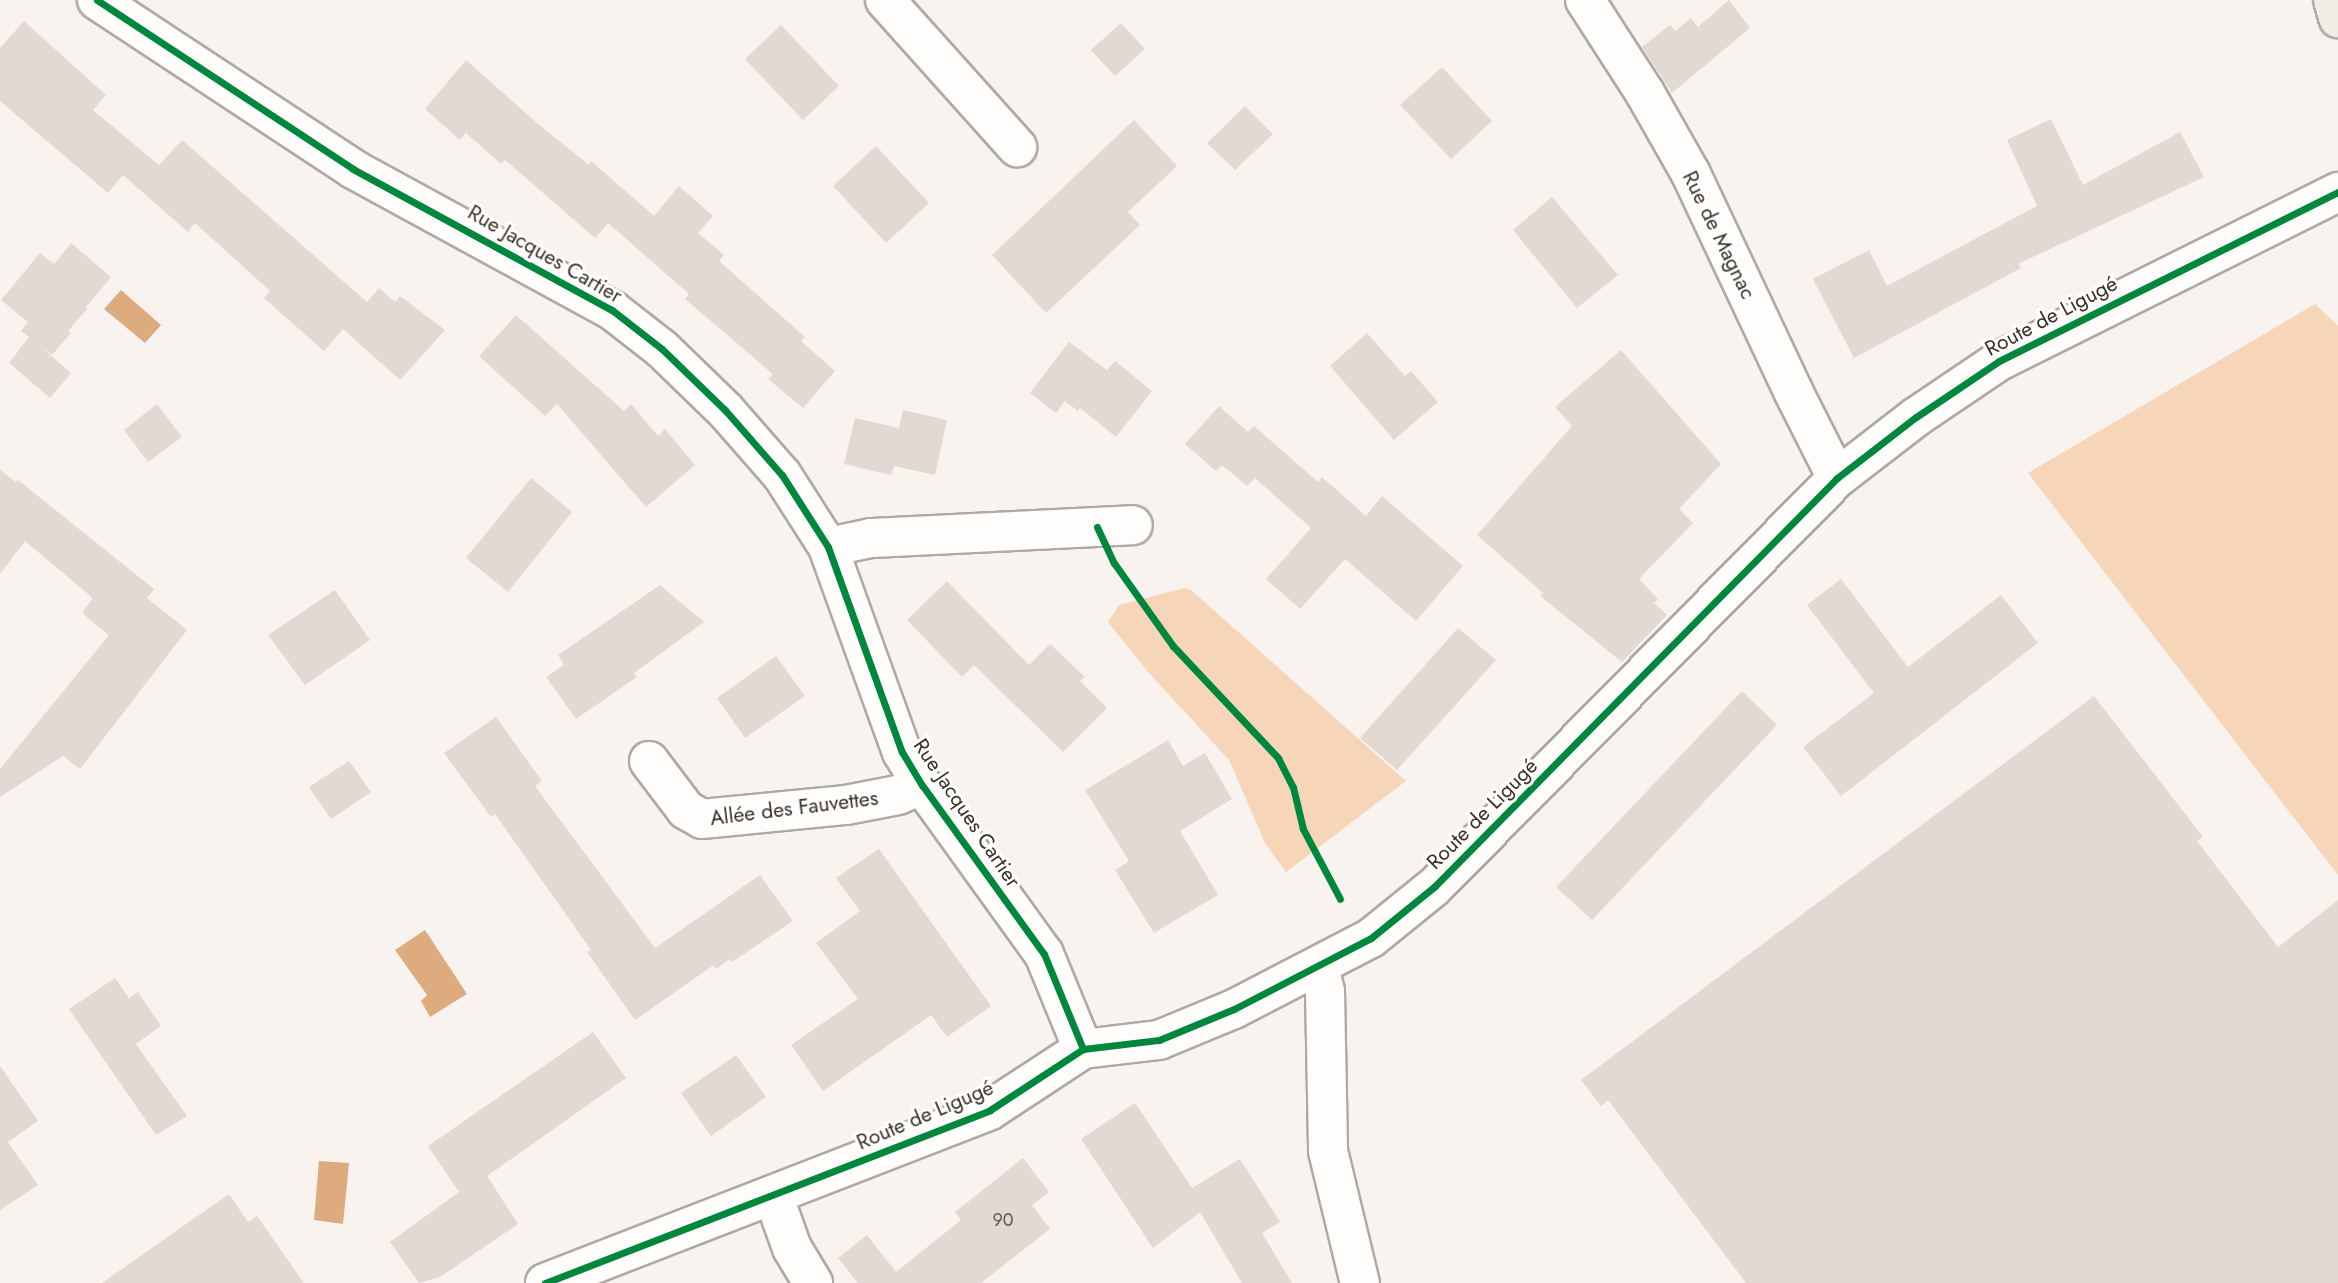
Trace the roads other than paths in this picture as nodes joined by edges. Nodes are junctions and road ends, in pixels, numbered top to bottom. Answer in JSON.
{"nodes":[{"id":1,"x":97,"y":0,"type":"edge"},
{"id":2,"x":885,"y":0,"type":"edge"},
{"id":3,"x":2333,"y":0,"type":"edge"},
{"id":4,"x":1592,"y":2,"type":"edge"},
{"id":5,"x":2338,"y":18,"type":"edge"},
{"id":6,"x":1017,"y":147,"type":"dead end"},
{"id":7,"x":2338,"y":192,"type":"edge"},
{"id":8,"x":1837,"y":478,"type":"junction"},
{"id":9,"x":1133,"y":525,"type":"dead end"},
{"id":10,"x":828,"y":547,"type":"junction"},
{"id":11,"x":649,"y":761,"type":"dead end"},
{"id":12,"x":922,"y":785,"type":"junction"},
{"id":13,"x":1319,"y":967,"type":"junction"},
{"id":14,"x":1083,"y":1049,"type":"junction"},
{"id":15,"x":773,"y":1195,"type":"junction"},
{"id":16,"x":545,"y":1283,"type":"edge"},
{"id":17,"x":813,"y":1283,"type":"edge"},
{"id":18,"x":1360,"y":1283,"type":"edge"}],
"edges":[{"from":1,"to":10,"type":"street","name":"Rue Jacques Cartier"},
{"from":2,"to":6,"type":"street"},
{"from":3,"to":5,"type":"main road"},
{"from":4,"to":8,"type":"street","name":"Rue de Magnac"},
{"from":7,"to":8,"type":"street","name":"Route de Ligugé"},
{"from":8,"to":13,"type":"street","name":"Route de Ligugé"},
{"from":9,"to":10,"type":"street"},
{"from":10,"to":12,"type":"street","name":"Rue Jacques Cartier"},
{"from":11,"to":12,"type":"street","name":"Allée des Fauvettes"},
{"from":12,"to":14,"type":"street","name":"Rue Jacques Cartier"},
{"from":13,"to":14,"type":"street","name":"Route de Ligugé"},
{"from":13,"to":18,"type":"street"},
{"from":14,"to":15,"type":"street","name":"Route de Ligugé"},
{"from":15,"to":16,"type":"street","name":"Route de Ligugé"},
{"from":15,"to":17,"type":"street"}]}
